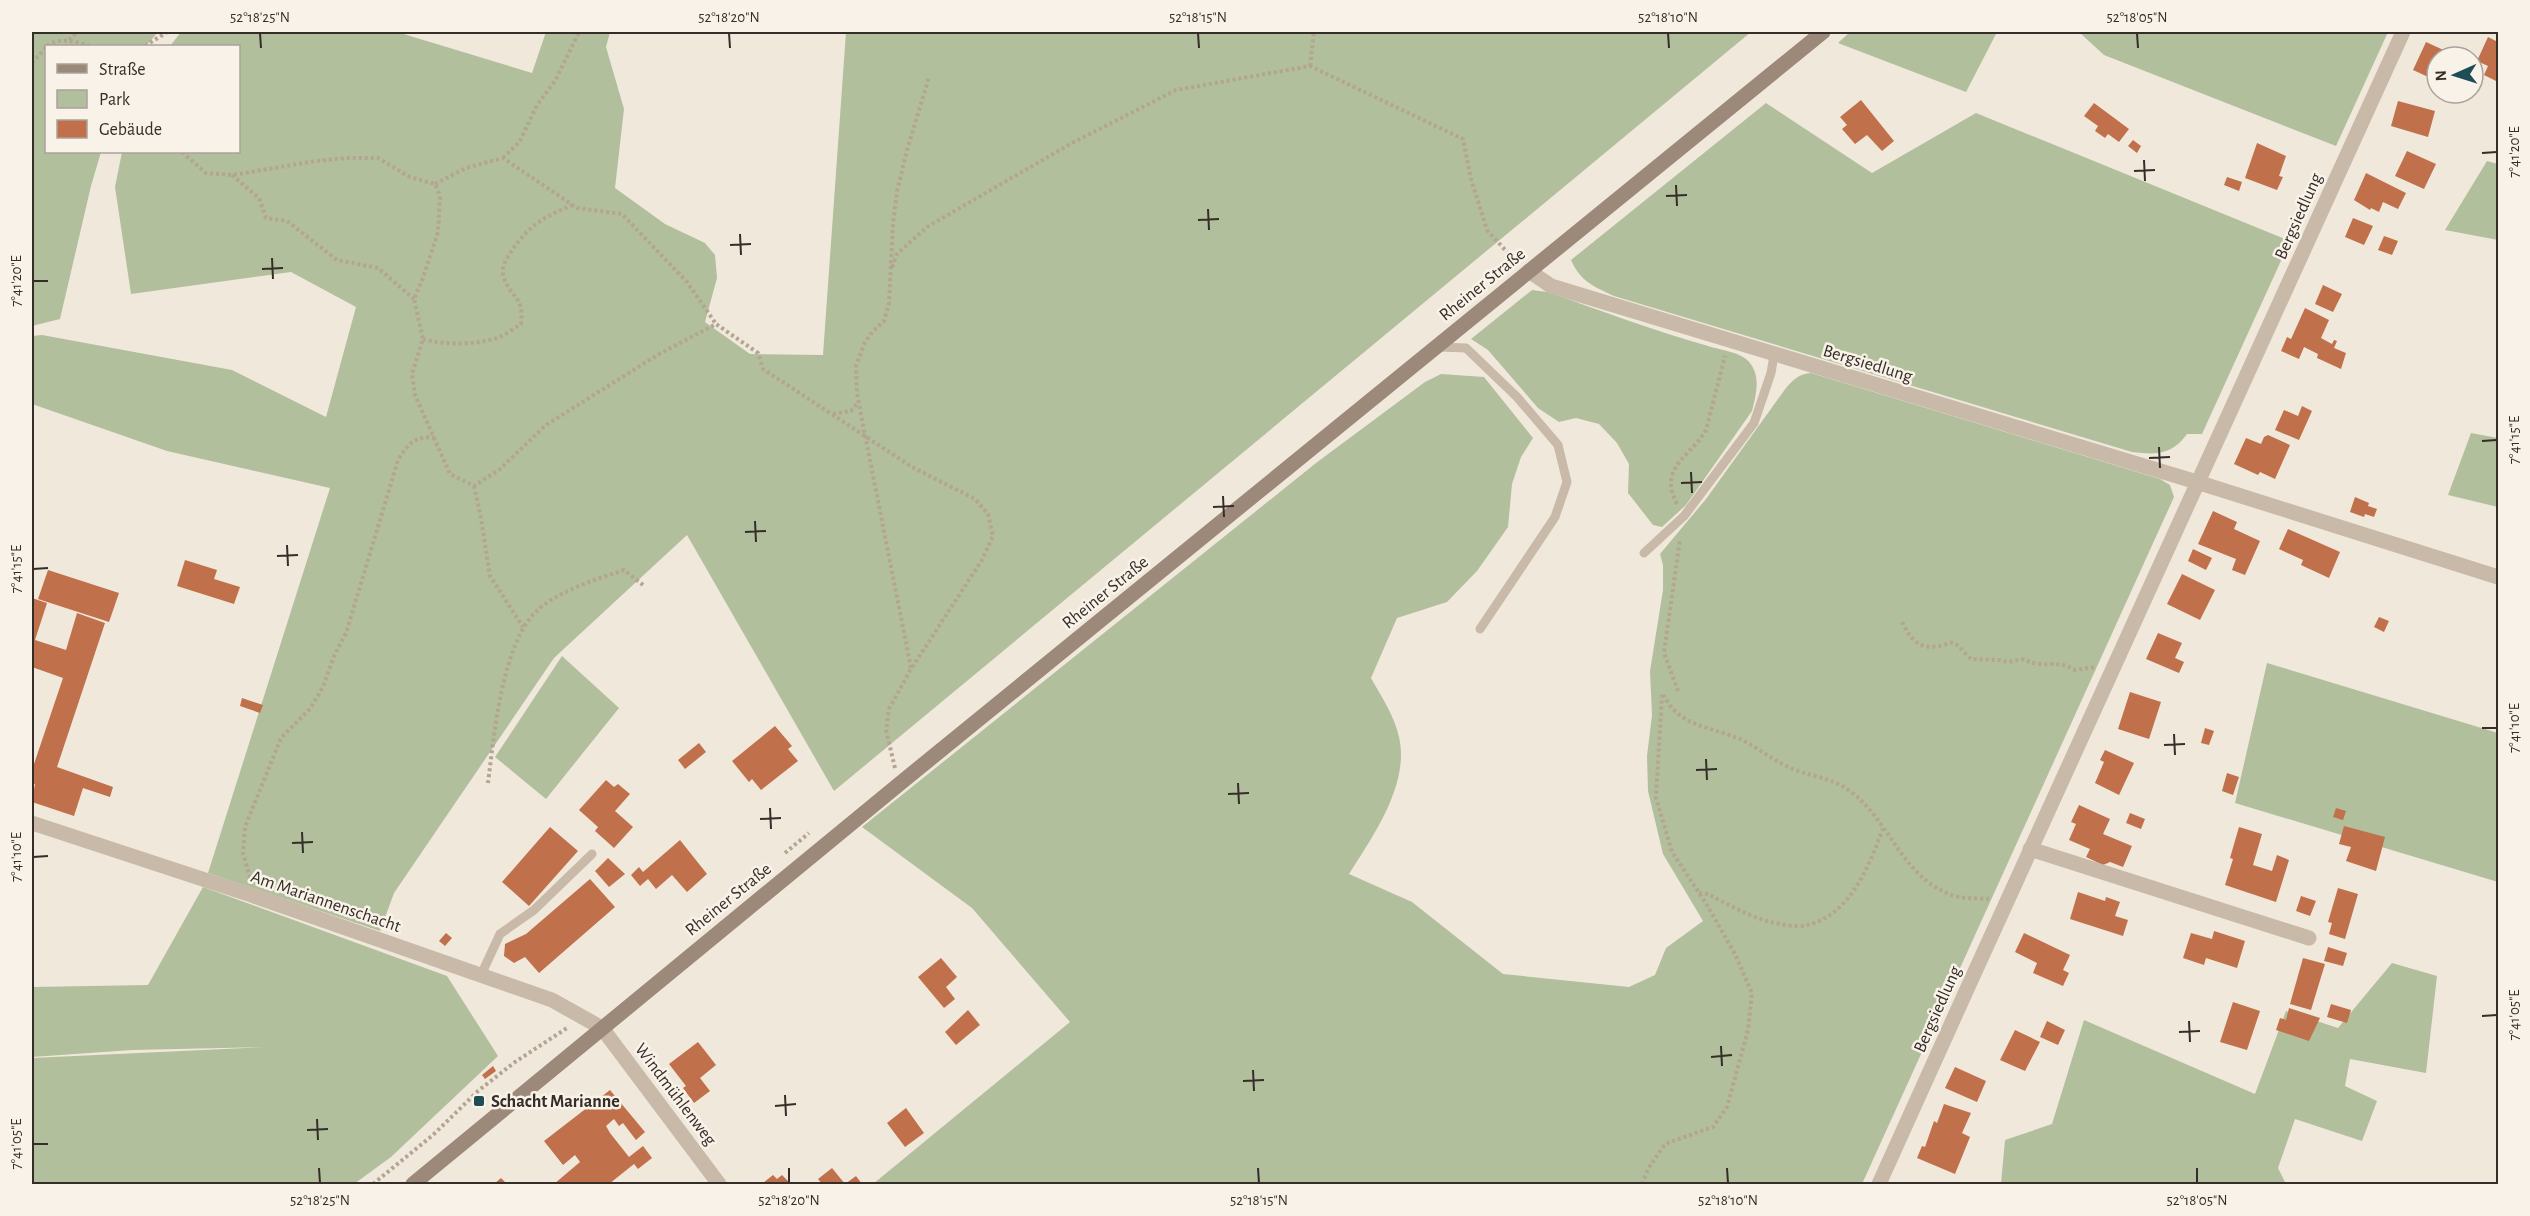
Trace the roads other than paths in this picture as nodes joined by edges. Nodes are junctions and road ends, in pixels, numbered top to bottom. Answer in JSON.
{"nodes":[{"id":1,"x":1823,"y":32,"type":"edge"},
{"id":2,"x":2403,"y":32,"type":"edge"},
{"id":3,"x":1529,"y":272,"type":"junction"},
{"id":4,"x":1433,"y":348,"type":"junction"},
{"id":5,"x":1774,"y":355,"type":"junction"},
{"id":6,"x":2200,"y":483,"type":"junction"},
{"id":7,"x":1644,"y":553,"type":"dead end"},
{"id":8,"x":2499,"y":578,"type":"edge"},
{"id":9,"x":1480,"y":629,"type":"dead end"},
{"id":10,"x":32,"y":823,"type":"edge"},
{"id":11,"x":2030,"y":849,"type":"junction"},
{"id":12,"x":592,"y":854,"type":"dead end"},
{"id":13,"x":2309,"y":938,"type":"dead end"},
{"id":14,"x":481,"y":975,"type":"junction"},
{"id":15,"x":602,"y":1028,"type":"junction"},
{"id":16,"x":413,"y":1185,"type":"edge"},
{"id":17,"x":719,"y":1185,"type":"edge"},
{"id":18,"x":1879,"y":1185,"type":"edge"}],
"edges":[{"from":1,"to":3,"type":"main road","name":"Rheiner Straße"},
{"from":2,"to":6,"type":"street","name":"Bergsiedlung"},
{"from":3,"to":4,"type":"main road","name":"Rheiner Straße"},
{"from":3,"to":5,"type":"street","name":"Bergsiedlung"},
{"from":4,"to":9,"type":"lane"},
{"from":4,"to":15,"type":"main road","name":"Rheiner Straße"},
{"from":5,"to":6,"type":"street","name":"Bergsiedlung"},
{"from":5,"to":7,"type":"lane"},
{"from":6,"to":8,"type":"street","name":"Bergsiedlung"},
{"from":6,"to":11,"type":"street","name":"Bergsiedlung"},
{"from":10,"to":14,"type":"street","name":"Am Mariannenschacht"},
{"from":11,"to":13,"type":"street"},
{"from":11,"to":18,"type":"street","name":"Bergsiedlung"},
{"from":12,"to":14,"type":"lane"},
{"from":14,"to":15,"type":"street","name":"Am Mariannenschacht"},
{"from":15,"to":16,"type":"main road","name":"Rheiner Straße"},
{"from":15,"to":17,"type":"street","name":"Windmühlenweg"}]}
